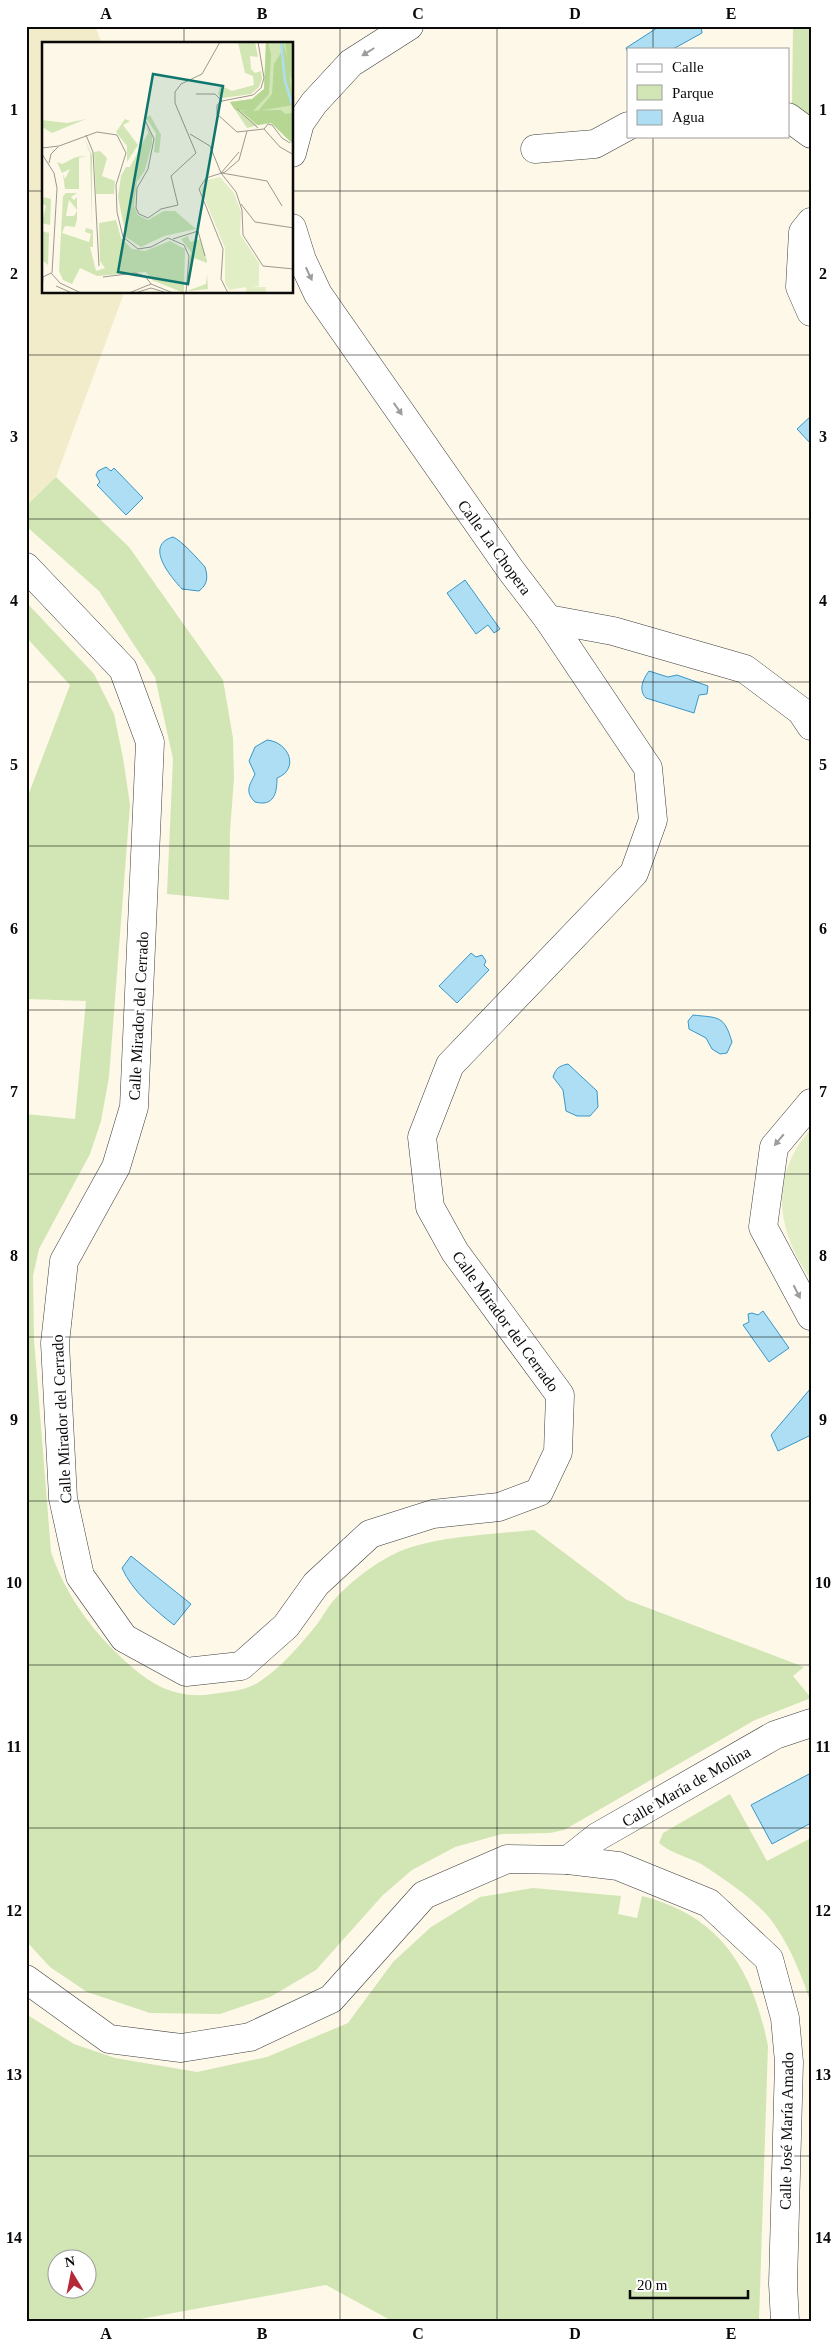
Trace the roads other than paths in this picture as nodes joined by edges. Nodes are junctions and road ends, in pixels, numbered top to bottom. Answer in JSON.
{"nodes":[{"id":1,"x":409,"y":26,"type":"edge"},
{"id":2,"x":790,"y":118,"type":"edge"},
{"id":3,"x":627,"y":127,"type":"edge"},
{"id":4,"x":811,"y":134,"type":"edge"},
{"id":5,"x":294,"y":146,"type":"edge"},
{"id":6,"x":535,"y":149,"type":"dead end"},
{"id":7,"x":811,"y":222,"type":"edge"},
{"id":8,"x":294,"y":234,"type":"edge"},
{"id":9,"x":811,"y":312,"type":"edge"},
{"id":10,"x":26,"y":566,"type":"edge"},
{"id":11,"x":548,"y":619,"type":"junction"},
{"id":12,"x":811,"y":726,"type":"edge"},
{"id":13,"x":811,"y":1103,"type":"edge"},
{"id":14,"x":811,"y":1316,"type":"edge"},
{"id":15,"x":811,"y":1723,"type":"edge"},
{"id":16,"x":568,"y":1860,"type":"junction"},
{"id":17,"x":26,"y":1979,"type":"edge"},
{"id":18,"x":785,"y":2321,"type":"edge"}],
"edges":[{"from":1,"to":5,"type":"street","one_way":true},
{"from":2,"to":4,"type":"street"},
{"from":3,"to":6,"type":"street"},
{"from":7,"to":9,"type":"street"},
{"from":8,"to":11,"type":"street","name":"Calle La Chopera","one_way":true},
{"from":10,"to":11,"type":"street","name":"Calle Mirador del Cerrado"},
{"from":11,"to":12,"type":"street"},
{"from":13,"to":14,"type":"street","one_way":true},
{"from":15,"to":16,"type":"street","name":"Calle María de Molina"},
{"from":16,"to":17,"type":"street","name":"Calle José María Amado"},
{"from":16,"to":18,"type":"street","name":"Calle José María Amado"}]}
